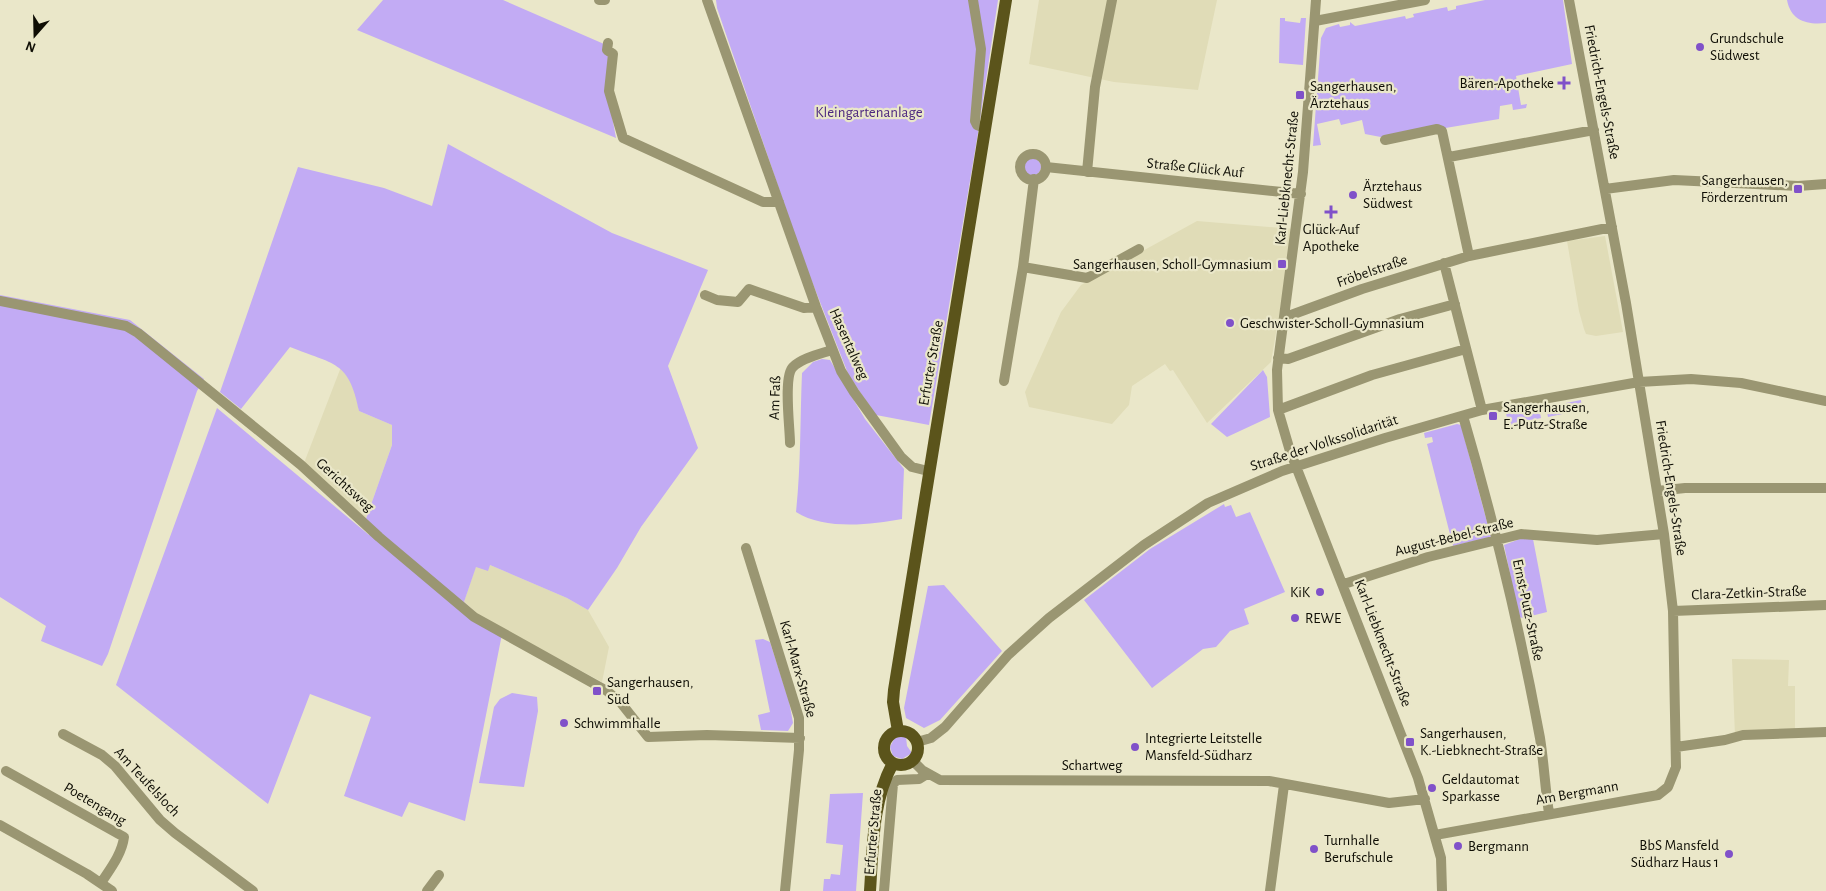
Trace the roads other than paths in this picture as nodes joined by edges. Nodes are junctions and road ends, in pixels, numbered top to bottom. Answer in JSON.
{"nodes":[{"id":1,"x":599,"y":0,"type":"edge"},
{"id":2,"x":606,"y":0,"type":"edge"},
{"id":3,"x":708,"y":0,"type":"edge"},
{"id":4,"x":973,"y":0,"type":"edge"},
{"id":5,"x":1006,"y":0,"type":"edge"},
{"id":6,"x":1112,"y":0,"type":"edge"},
{"id":7,"x":1316,"y":0,"type":"edge"},
{"id":8,"x":1425,"y":0,"type":"edge"},
{"id":9,"x":1569,"y":0,"type":"edge"},
{"id":10,"x":1315,"y":20,"type":"junction"},
{"id":11,"x":608,"y":42,"type":"dead end"},
{"id":12,"x":985,"y":128,"type":"junction"},
{"id":13,"x":1594,"y":130,"type":"junction"},
{"id":14,"x":1385,"y":140,"type":"dead end"},
{"id":15,"x":1449,"y":157,"type":"junction"},
{"id":16,"x":1046,"y":167,"type":"junction"},
{"id":17,"x":1087,"y":172,"type":"junction"},
{"id":18,"x":1034,"y":179,"type":"junction"},
{"id":19,"x":1826,"y":184,"type":"edge"},
{"id":20,"x":1605,"y":189,"type":"junction"},
{"id":21,"x":1301,"y":194,"type":"junction"},
{"id":22,"x":779,"y":202,"type":"junction"},
{"id":23,"x":1612,"y":227,"type":"junction"},
{"id":24,"x":1139,"y":249,"type":"dead end"},
{"id":25,"x":1469,"y":256,"type":"junction"},
{"id":26,"x":1444,"y":263,"type":"junction"},
{"id":27,"x":1023,"y":268,"type":"junction"},
{"id":28,"x":705,"y":295,"type":"dead end"},
{"id":29,"x":0,"y":302,"type":"edge"},
{"id":30,"x":1455,"y":304,"type":"junction"},
{"id":31,"x":816,"y":307,"type":"junction"},
{"id":32,"x":1286,"y":315,"type":"junction"},
{"id":33,"x":1466,"y":349,"type":"junction"},
{"id":34,"x":832,"y":350,"type":"junction"},
{"id":35,"x":1278,"y":358,"type":"junction"},
{"id":36,"x":1004,"y":381,"type":"dead end"},
{"id":37,"x":1639,"y":382,"type":"junction"},
{"id":38,"x":1826,"y":401,"type":"edge"},
{"id":39,"x":1278,"y":410,"type":"junction"},
{"id":40,"x":1482,"y":410,"type":"junction"},
{"id":41,"x":1463,"y":416,"type":"junction"},
{"id":42,"x":790,"y":443,"type":"dead end"},
{"id":43,"x":1296,"y":466,"type":"junction"},
{"id":44,"x":928,"y":471,"type":"junction"},
{"id":45,"x":1826,"y":488,"type":"edge"},
{"id":46,"x":1657,"y":491,"type":"junction"},
{"id":47,"x":1664,"y":534,"type":"junction"},
{"id":48,"x":1498,"y":540,"type":"junction"},
{"id":49,"x":746,"y":548,"type":"dead end"},
{"id":50,"x":1344,"y":584,"type":"junction"},
{"id":51,"x":1826,"y":605,"type":"edge"},
{"id":52,"x":1673,"y":611,"type":"junction"},
{"id":53,"x":898,"y":731,"type":"junction"},
{"id":54,"x":1826,"y":732,"type":"edge"},
{"id":55,"x":64,"y":734,"type":"dead end"},
{"id":56,"x":800,"y":738,"type":"junction"},
{"id":57,"x":917,"y":742,"type":"junction"},
{"id":58,"x":1676,"y":747,"type":"junction"},
{"id":59,"x":912,"y":760,"type":"junction"},
{"id":60,"x":893,"y":762,"type":"junction"},
{"id":61,"x":6,"y":771,"type":"dead end"},
{"id":62,"x":927,"y":774,"type":"junction"},
{"id":63,"x":1284,"y":785,"type":"junction"},
{"id":64,"x":1664,"y":792,"type":"joint"},
{"id":65,"x":1426,"y":799,"type":"junction"},
{"id":66,"x":1549,"y":813,"type":"junction"},
{"id":67,"x":0,"y":825,"type":"edge"},
{"id":68,"x":1435,"y":835,"type":"junction"},
{"id":69,"x":439,"y":875,"type":"dead end"},
{"id":70,"x":101,"y":883,"type":"junction"},
{"id":71,"x":112,"y":891,"type":"edge"},
{"id":72,"x":253,"y":891,"type":"edge"},
{"id":73,"x":427,"y":891,"type":"edge"},
{"id":74,"x":786,"y":891,"type":"edge"},
{"id":75,"x":870,"y":891,"type":"edge"},
{"id":76,"x":884,"y":891,"type":"edge"},
{"id":77,"x":1270,"y":891,"type":"edge"},
{"id":78,"x":1442,"y":891,"type":"edge"}],
"edges":[{"from":1,"to":2,"type":"street"},
{"from":3,"to":22,"type":"street","name":"Hasentalweg"},
{"from":4,"to":12,"type":"street"},
{"from":5,"to":12,"type":"main road","name":"Erfurter Straße"},
{"from":6,"to":17,"type":"street"},
{"from":7,"to":10,"type":"street","name":"Karl-Liebknecht-Straße"},
{"from":8,"to":10,"type":"street"},
{"from":9,"to":13,"type":"street","name":"Friedrich-Engels-Straße"},
{"from":10,"to":21,"type":"street","name":"Karl-Liebknecht-Straße"},
{"from":11,"to":22,"type":"street"},
{"from":12,"to":44,"type":"main road","name":"Erfurter Straße"},
{"from":13,"to":15,"type":"street"},
{"from":13,"to":20,"type":"street","name":"Friedrich-Engels-Straße"},
{"from":14,"to":15,"type":"street"},
{"from":15,"to":25,"type":"street"},
{"from":16,"to":17,"type":"street","name":"Straße Glück Auf"},
{"from":16,"to":18,"type":"street"},
{"from":16,"to":18,"type":"street","name":"Straße Glück Auf"},
{"from":17,"to":21,"type":"street","name":"Straße Glück Auf"},
{"from":18,"to":27,"type":"street"},
{"from":19,"to":20,"type":"street"},
{"from":20,"to":23,"type":"street","name":"Friedrich-Engels-Straße"},
{"from":21,"to":32,"type":"street","name":"Karl-Liebknecht-Straße"},
{"from":22,"to":31,"type":"street","name":"Hasentalweg"},
{"from":23,"to":25,"type":"street","name":"Fröbelstraße"},
{"from":23,"to":37,"type":"street","name":"Friedrich-Engels-Straße"},
{"from":24,"to":27,"type":"street"},
{"from":25,"to":26,"type":"street","name":"Fröbelstraße"},
{"from":26,"to":30,"type":"street"},
{"from":26,"to":32,"type":"street","name":"Fröbelstraße"},
{"from":27,"to":36,"type":"street"},
{"from":28,"to":31,"type":"street"},
{"from":29,"to":56,"type":"street","name":"Gerichtsweg"},
{"from":30,"to":33,"type":"street"},
{"from":30,"to":35,"type":"street"},
{"from":31,"to":34,"type":"street","name":"Hasentalweg"},
{"from":32,"to":35,"type":"street","name":"Karl-Liebknecht-Straße"},
{"from":33,"to":39,"type":"street"},
{"from":33,"to":40,"type":"street"},
{"from":34,"to":42,"type":"street","name":"Am Faß"},
{"from":34,"to":44,"type":"street","name":"Hasentalweg"},
{"from":35,"to":39,"type":"street","name":"Karl-Liebknecht-Straße"},
{"from":37,"to":38,"type":"street","name":"Straße der Volkssolidarität"},
{"from":37,"to":40,"type":"street","name":"Straße der Volkssolidarität"},
{"from":37,"to":46,"type":"street","name":"Friedrich-Engels-Straße"},
{"from":39,"to":43,"type":"street","name":"Karl-Liebknecht-Straße"},
{"from":40,"to":41,"type":"street","name":"Straße der Volkssolidarität"},
{"from":41,"to":43,"type":"street","name":"Straße der Volkssolidarität"},
{"from":41,"to":48,"type":"street","name":"Ernst-Putz-Straße"},
{"from":43,"to":50,"type":"street","name":"Karl-Liebknecht-Straße"},
{"from":43,"to":57,"type":"street","name":"Straße der Volkssolidarität"},
{"from":44,"to":53,"type":"main road","name":"Erfurter Straße"},
{"from":45,"to":46,"type":"street"},
{"from":46,"to":47,"type":"street","name":"Friedrich-Engels-Straße"},
{"from":47,"to":48,"type":"street","name":"August-Bebel-Straße"},
{"from":47,"to":52,"type":"street","name":"Friedrich-Engels-Straße"},
{"from":48,"to":50,"type":"street","name":"August-Bebel-Straße"},
{"from":48,"to":66,"type":"street","name":"Ernst-Putz-Straße"},
{"from":49,"to":56,"type":"street","name":"Karl-Marx-Straße"},
{"from":50,"to":65,"type":"street","name":"Karl-Liebknecht-Straße"},
{"from":51,"to":52,"type":"street","name":"Clara-Zetkin-Straße"},
{"from":52,"to":58,"type":"street","name":"Friedrich-Engels-Straße"},
{"from":53,"to":57,"type":"main road"},
{"from":53,"to":60,"type":"main road"},
{"from":54,"to":58,"type":"street"},
{"from":55,"to":72,"type":"street","name":"Am Teufelsloch"},
{"from":56,"to":74,"type":"street","name":"Karl-Marx-Straße"},
{"from":57,"to":59,"type":"main road"},
{"from":58,"to":64,"type":"street","name":"Friedrich-Engels-Straße"},
{"from":59,"to":60,"type":"main road"},
{"from":59,"to":62,"type":"street","name":"Schartweg"},
{"from":60,"to":75,"type":"main road","name":"Erfurter Straße"},
{"from":61,"to":70,"type":"street","name":"Poetengang"},
{"from":62,"to":63,"type":"street","name":"Schartweg"},
{"from":62,"to":76,"type":"street","name":"Erfurter Straße"},
{"from":63,"to":65,"type":"street","name":"Schartweg"},
{"from":63,"to":77,"type":"street"},
{"from":64,"to":66,"type":"street","name":"Am Bergmann"},
{"from":65,"to":68,"type":"street","name":"Karl-Liebknecht-Straße"},
{"from":66,"to":68,"type":"street","name":"Am Bergmann"},
{"from":67,"to":70,"type":"street"},
{"from":68,"to":78,"type":"street","name":"Karl-Liebknecht-Straße"},
{"from":69,"to":73,"type":"street"},
{"from":70,"to":71,"type":"street"}]}
